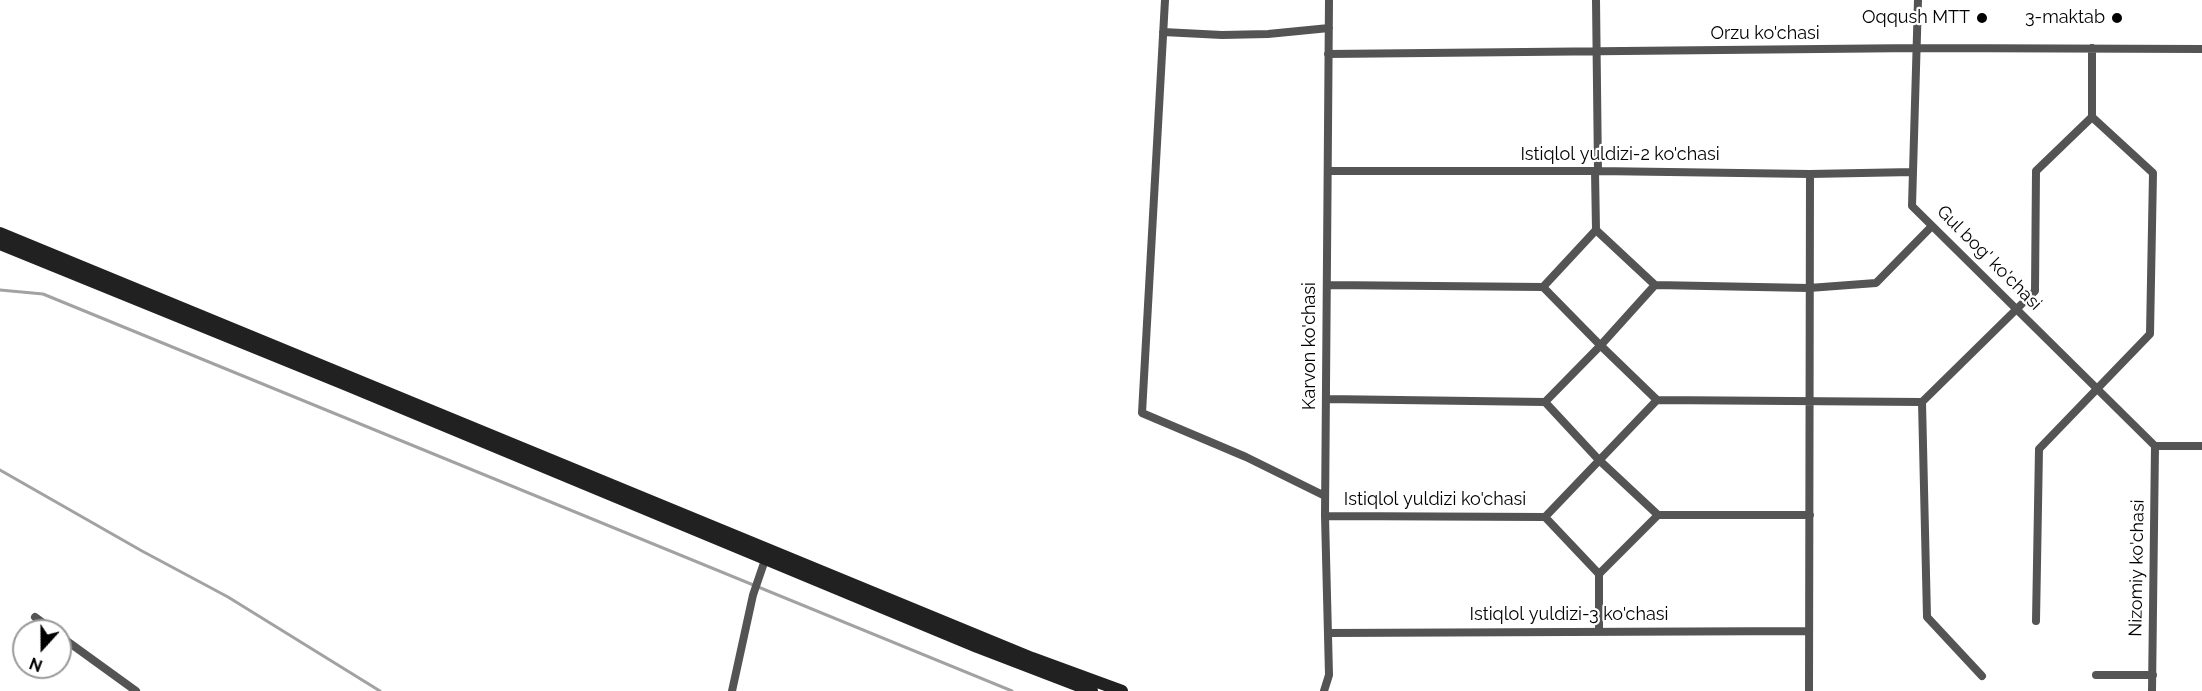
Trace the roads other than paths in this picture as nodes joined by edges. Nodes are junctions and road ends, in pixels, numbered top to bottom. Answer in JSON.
{"nodes":[{"id":1,"x":1165,"y":0,"type":"edge"},
{"id":2,"x":1329,"y":0,"type":"edge"},
{"id":3,"x":1596,"y":0,"type":"edge"},
{"id":4,"x":1918,"y":0,"type":"edge"},
{"id":5,"x":1329,"y":28,"type":"junction"},
{"id":6,"x":1163,"y":32,"type":"junction"},
{"id":7,"x":1918,"y":48,"type":"junction"},
{"id":8,"x":2092,"y":48,"type":"junction"},
{"id":9,"x":2202,"y":49,"type":"edge"},
{"id":10,"x":1596,"y":52,"type":"junction"},
{"id":11,"x":1329,"y":54,"type":"junction"},
{"id":12,"x":2092,"y":117,"type":"junction"},
{"id":13,"x":1328,"y":171,"type":"junction"},
{"id":14,"x":1597,"y":171,"type":"junction"},
{"id":15,"x":1913,"y":172,"type":"junction"},
{"id":16,"x":1810,"y":174,"type":"junction"},
{"id":17,"x":1932,"y":226,"type":"junction"},
{"id":18,"x":1596,"y":231,"type":"junction"},
{"id":19,"x":0,"y":233,"type":"edge"},
{"id":20,"x":0,"y":244,"type":"edge"},
{"id":21,"x":1327,"y":285,"type":"junction"},
{"id":22,"x":1654,"y":285,"type":"junction"},
{"id":23,"x":1543,"y":286,"type":"junction"},
{"id":24,"x":1809,"y":288,"type":"junction"},
{"id":25,"x":2017,"y":309,"type":"junction"},
{"id":26,"x":1600,"y":346,"type":"junction"},
{"id":27,"x":2096,"y":388,"type":"junction"},
{"id":28,"x":1326,"y":399,"type":"junction"},
{"id":29,"x":1657,"y":399,"type":"junction"},
{"id":30,"x":1812,"y":399,"type":"junction"},
{"id":31,"x":1545,"y":402,"type":"junction"},
{"id":32,"x":1922,"y":402,"type":"junction"},
{"id":33,"x":2155,"y":446,"type":"junction"},
{"id":34,"x":2202,"y":446,"type":"edge"},
{"id":35,"x":1598,"y":459,"type":"junction"},
{"id":36,"x":1325,"y":496,"type":"junction"},
{"id":37,"x":1658,"y":515,"type":"junction"},
{"id":38,"x":1810,"y":515,"type":"junction"},
{"id":39,"x":1325,"y":516,"type":"junction"},
{"id":40,"x":1545,"y":517,"type":"junction"},
{"id":41,"x":767,"y":553,"type":"junction"},
{"id":42,"x":1599,"y":574,"type":"junction"},
{"id":43,"x":35,"y":617,"type":"dead end"},
{"id":44,"x":38,"y":619,"type":"edge"},
{"id":45,"x":2036,"y":621,"type":"dead end"},
{"id":46,"x":1809,"y":631,"type":"junction"},
{"id":47,"x":1599,"y":632,"type":"junction"},
{"id":48,"x":1329,"y":633,"type":"junction"},
{"id":49,"x":72,"y":645,"type":"edge"},
{"id":50,"x":2096,"y":675,"type":"dead end"},
{"id":51,"x":2153,"y":675,"type":"junction"},
{"id":52,"x":1982,"y":676,"type":"dead end"},
{"id":53,"x":136,"y":691,"type":"edge"},
{"id":54,"x":732,"y":691,"type":"edge"},
{"id":55,"x":1092,"y":691,"type":"edge"},
{"id":56,"x":1122,"y":691,"type":"edge"},
{"id":57,"x":1324,"y":691,"type":"edge"},
{"id":58,"x":1809,"y":691,"type":"edge"},
{"id":59,"x":2152,"y":691,"type":"edge"}],
"edges":[{"from":1,"to":6,"type":"street"},
{"from":2,"to":5,"type":"street","name":"Karvon ko'chasi"},
{"from":3,"to":10,"type":"street"},
{"from":4,"to":7,"type":"street","name":"Gul bog' ko'chasi"},
{"from":5,"to":6,"type":"street"},
{"from":5,"to":11,"type":"street","name":"Karvon ko'chasi"},
{"from":6,"to":36,"type":"street"},
{"from":7,"to":8,"type":"street","name":"Orzu ko'chasi"},
{"from":7,"to":10,"type":"street","name":"Orzu ko'chasi"},
{"from":7,"to":15,"type":"street","name":"Gul bog' ko'chasi"},
{"from":8,"to":9,"type":"street","name":"Orzu ko'chasi"},
{"from":8,"to":12,"type":"street"},
{"from":10,"to":11,"type":"street","name":"Orzu ko'chasi"},
{"from":10,"to":14,"type":"street"},
{"from":11,"to":13,"type":"street","name":"Karvon ko'chasi"},
{"from":12,"to":25,"type":"street","name":"Gul bog' ko'chasi"},
{"from":12,"to":27,"type":"street"},
{"from":13,"to":14,"type":"street","name":"Istiqlol yuldizi-2 ko'chasi"},
{"from":13,"to":21,"type":"street","name":"Karvon ko'chasi"},
{"from":14,"to":16,"type":"street","name":"Istiqlol yuldizi-2 ko'chasi"},
{"from":14,"to":18,"type":"street"},
{"from":15,"to":16,"type":"street","name":"Istiqlol yuldizi-2 ko'chasi"},
{"from":15,"to":17,"type":"street","name":"Gul bog' ko'chasi"},
{"from":16,"to":24,"type":"street"},
{"from":17,"to":24,"type":"street"},
{"from":17,"to":25,"type":"street","name":"Gul bog' ko'chasi"},
{"from":18,"to":22,"type":"street"},
{"from":18,"to":23,"type":"street"},
{"from":19,"to":41,"type":"main road"},
{"from":20,"to":41,"type":"main road"},
{"from":21,"to":23,"type":"street"},
{"from":21,"to":28,"type":"street","name":"Karvon ko'chasi"},
{"from":22,"to":24,"type":"street"},
{"from":22,"to":26,"type":"street"},
{"from":23,"to":26,"type":"street"},
{"from":24,"to":30,"type":"street"},
{"from":25,"to":27,"type":"street","name":"Gul bog' ko'chasi"},
{"from":25,"to":32,"type":"street"},
{"from":26,"to":29,"type":"street"},
{"from":26,"to":31,"type":"street"},
{"from":27,"to":33,"type":"street","name":"Gul bog' ko'chasi"},
{"from":27,"to":45,"type":"street"},
{"from":28,"to":31,"type":"street"},
{"from":28,"to":36,"type":"street","name":"Karvon ko'chasi"},
{"from":29,"to":30,"type":"street"},
{"from":29,"to":35,"type":"street"},
{"from":30,"to":32,"type":"street"},
{"from":30,"to":38,"type":"street"},
{"from":31,"to":35,"type":"street"},
{"from":32,"to":52,"type":"street"},
{"from":33,"to":34,"type":"street"},
{"from":33,"to":51,"type":"street","name":"Nizomiy ko'chasi"},
{"from":35,"to":37,"type":"street"},
{"from":35,"to":40,"type":"street"},
{"from":36,"to":39,"type":"street","name":"Karvon ko'chasi"},
{"from":37,"to":38,"type":"street"},
{"from":37,"to":42,"type":"street"},
{"from":38,"to":46,"type":"street"},
{"from":39,"to":40,"type":"street","name":"Istiqlol yuldizi ko'chasi"},
{"from":39,"to":48,"type":"street","name":"Karvon ko'chasi"},
{"from":40,"to":42,"type":"street"},
{"from":41,"to":54,"type":"street"},
{"from":41,"to":55,"type":"main road"},
{"from":41,"to":56,"type":"main road"},
{"from":42,"to":47,"type":"street"},
{"from":43,"to":44,"type":"street"},
{"from":46,"to":47,"type":"street","name":"Istiqlol yuldizi-3 ko'chasi"},
{"from":46,"to":58,"type":"street"},
{"from":47,"to":48,"type":"street","name":"Istiqlol yuldizi-3 ko'chasi"},
{"from":48,"to":57,"type":"street","name":"Karvon ko'chasi"},
{"from":49,"to":53,"type":"street"},
{"from":50,"to":51,"type":"street"},
{"from":51,"to":59,"type":"street","name":"Nizomiy ko'chasi"}]}
